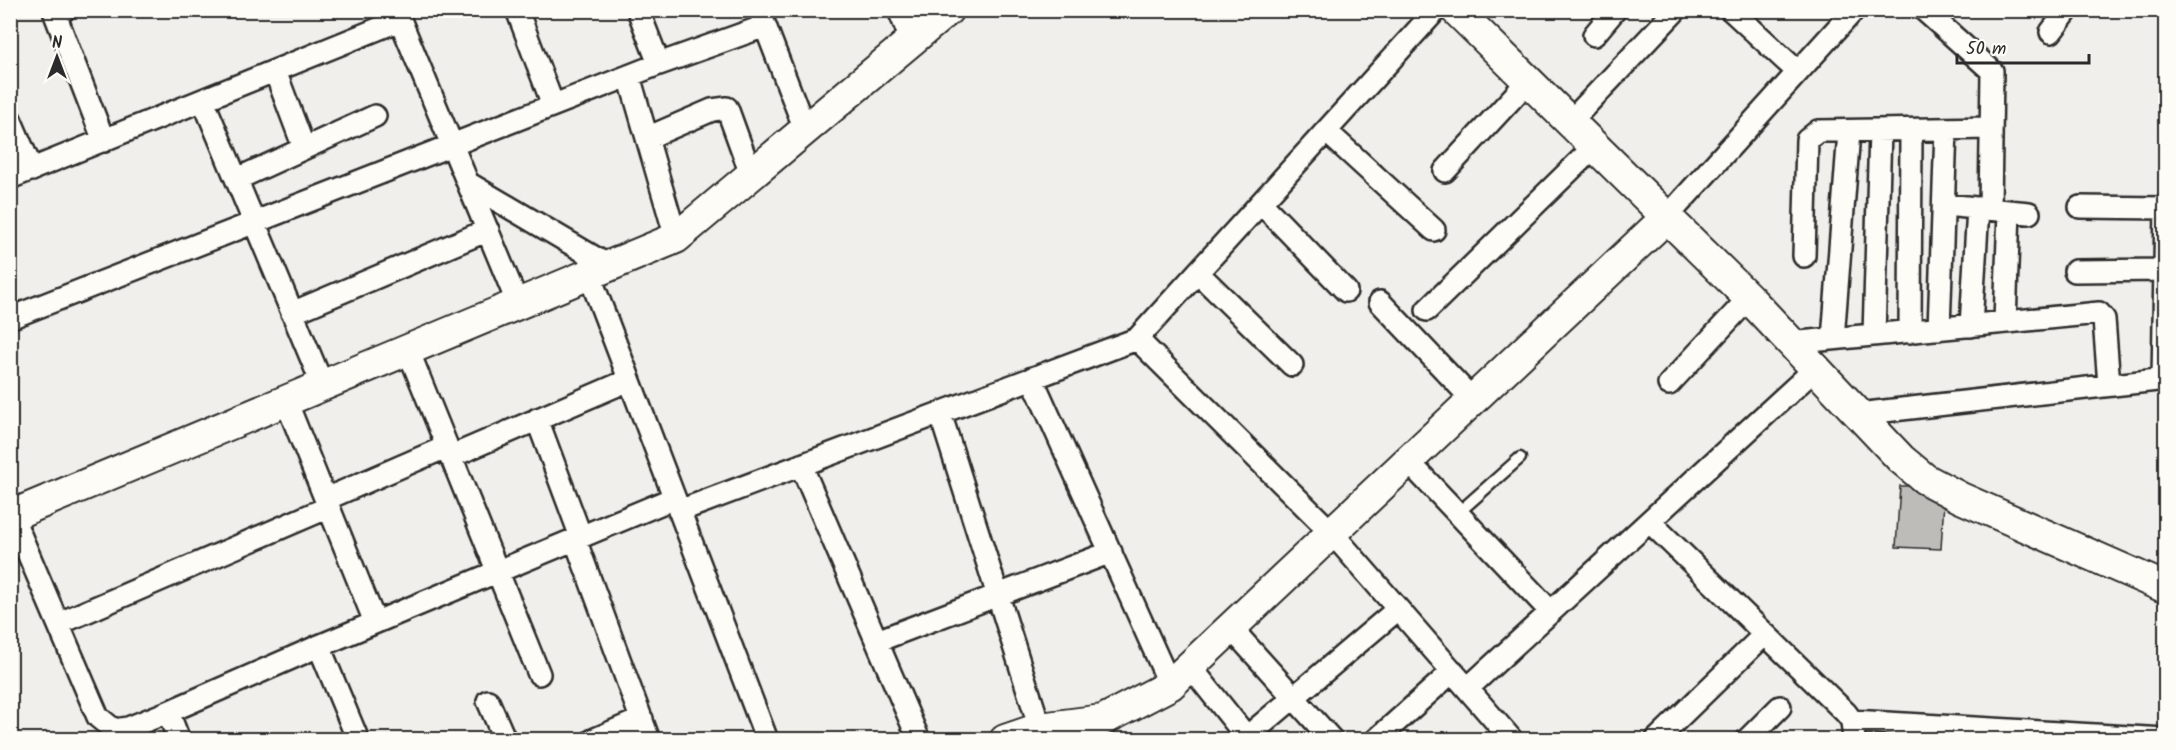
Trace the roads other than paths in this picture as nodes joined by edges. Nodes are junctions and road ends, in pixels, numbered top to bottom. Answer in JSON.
{"nodes":[{"id":1,"x":64,"y":10,"type":"edge"},
{"id":2,"x":517,"y":10,"type":"edge"},
{"id":3,"x":638,"y":10,"type":"edge"},
{"id":4,"x":900,"y":10,"type":"edge"},
{"id":5,"x":948,"y":10,"type":"edge"},
{"id":6,"x":1614,"y":10,"type":"edge"},
{"id":7,"x":1676,"y":10,"type":"edge"},
{"id":8,"x":1854,"y":10,"type":"edge"},
{"id":9,"x":1924,"y":10,"type":"edge"},
{"id":10,"x":2068,"y":10,"type":"edge"},
{"id":11,"x":1454,"y":12,"type":"edge"},
{"id":12,"x":1737,"y":12,"type":"edge"},
{"id":13,"x":398,"y":15,"type":"edge"},
{"id":14,"x":762,"y":18,"type":"edge"},
{"id":15,"x":2050,"y":32,"type":"dead end"},
{"id":16,"x":1594,"y":35,"type":"dead end"},
{"id":17,"x":912,"y":42,"type":"junction"},
{"id":18,"x":659,"y":64,"type":"junction"},
{"id":19,"x":275,"y":71,"type":"junction"},
{"id":20,"x":1798,"y":72,"type":"junction"},
{"id":21,"x":628,"y":76,"type":"junction"},
{"id":22,"x":1528,"y":81,"type":"junction"},
{"id":23,"x":203,"y":100,"type":"junction"},
{"id":24,"x":553,"y":105,"type":"junction"},
{"id":25,"x":375,"y":116,"type":"dead end"},
{"id":26,"x":10,"y":119,"type":"edge"},
{"id":27,"x":1570,"y":122,"type":"junction"},
{"id":28,"x":1991,"y":128,"type":"junction"},
{"id":29,"x":1946,"y":129,"type":"junction"},
{"id":30,"x":1911,"y":130,"type":"junction"},
{"id":31,"x":1326,"y":131,"type":"junction"},
{"id":32,"x":1880,"y":131,"type":"junction"},
{"id":33,"x":806,"y":132,"type":"junction"},
{"id":34,"x":1849,"y":132,"type":"junction"},
{"id":35,"x":647,"y":138,"type":"junction"},
{"id":36,"x":104,"y":141,"type":"junction"},
{"id":37,"x":452,"y":145,"type":"junction"},
{"id":38,"x":1595,"y":146,"type":"junction"},
{"id":39,"x":304,"y":148,"type":"junction"},
{"id":40,"x":32,"y":170,"type":"junction"},
{"id":41,"x":1445,"y":171,"type":"dead end"},
{"id":42,"x":752,"y":177,"type":"junction"},
{"id":43,"x":10,"y":178,"type":"edge"},
{"id":44,"x":237,"y":179,"type":"junction"},
{"id":45,"x":468,"y":183,"type":"junction"},
{"id":46,"x":1261,"y":203,"type":"junction"},
{"id":47,"x":1945,"y":205,"type":"junction"},
{"id":48,"x":2080,"y":207,"type":"dead end"},
{"id":49,"x":2166,"y":208,"type":"edge"},
{"id":50,"x":2002,"y":210,"type":"junction"},
{"id":51,"x":1667,"y":217,"type":"junction"},
{"id":52,"x":255,"y":222,"type":"junction"},
{"id":53,"x":488,"y":230,"type":"junction"},
{"id":54,"x":1434,"y":230,"type":"dead end"},
{"id":55,"x":676,"y":238,"type":"junction"},
{"id":56,"x":1804,"y":256,"type":"dead end"},
{"id":57,"x":599,"y":270,"type":"junction"},
{"id":58,"x":2165,"y":270,"type":"edge"},
{"id":59,"x":2075,"y":271,"type":"dead end"},
{"id":60,"x":1198,"y":273,"type":"junction"},
{"id":61,"x":1346,"y":291,"type":"dead end"},
{"id":62,"x":1749,"y":298,"type":"junction"},
{"id":63,"x":1380,"y":302,"type":"dead end"},
{"id":64,"x":518,"y":304,"type":"junction"},
{"id":65,"x":1427,"y":310,"type":"dead end"},
{"id":66,"x":292,"y":313,"type":"junction"},
{"id":67,"x":10,"y":318,"type":"edge"},
{"id":68,"x":2005,"y":322,"type":"junction"},
{"id":69,"x":1971,"y":326,"type":"junction"},
{"id":70,"x":1939,"y":329,"type":"junction"},
{"id":71,"x":1910,"y":332,"type":"junction"},
{"id":72,"x":1874,"y":335,"type":"junction"},
{"id":73,"x":1137,"y":339,"type":"junction"},
{"id":74,"x":1833,"y":339,"type":"junction"},
{"id":75,"x":1790,"y":343,"type":"junction"},
{"id":76,"x":408,"y":350,"type":"junction"},
{"id":77,"x":1292,"y":365,"type":"dead end"},
{"id":78,"x":1815,"y":369,"type":"junction"},
{"id":79,"x":1032,"y":378,"type":"junction"},
{"id":80,"x":2164,"y":379,"type":"edge"},
{"id":81,"x":629,"y":380,"type":"junction"},
{"id":82,"x":1669,"y":384,"type":"dead end"},
{"id":83,"x":2109,"y":385,"type":"junction"},
{"id":84,"x":323,"y":386,"type":"junction"},
{"id":85,"x":1473,"y":400,"type":"junction"},
{"id":86,"x":286,"y":401,"type":"junction"},
{"id":87,"x":940,"y":413,"type":"junction"},
{"id":88,"x":1857,"y":414,"type":"junction"},
{"id":89,"x":537,"y":419,"type":"junction"},
{"id":90,"x":448,"y":452,"type":"junction"},
{"id":91,"x":1520,"y":458,"type":"dead end"},
{"id":92,"x":1408,"y":461,"type":"junction"},
{"id":93,"x":801,"y":465,"type":"junction"},
{"id":94,"x":327,"y":503,"type":"junction"},
{"id":95,"x":677,"y":504,"type":"junction"},
{"id":96,"x":1458,"y":513,"type":"junction"},
{"id":97,"x":11,"y":514,"type":"edge"},
{"id":98,"x":1650,"y":522,"type":"junction"},
{"id":99,"x":1332,"y":533,"type":"junction"},
{"id":100,"x":578,"y":538,"type":"junction"},
{"id":101,"x":1110,"y":552,"type":"junction"},
{"id":102,"x":496,"y":572,"type":"junction"},
{"id":103,"x":2166,"y":588,"type":"edge"},
{"id":104,"x":998,"y":595,"type":"junction"},
{"id":105,"x":1398,"y":609,"type":"junction"},
{"id":106,"x":1551,"y":612,"type":"junction"},
{"id":107,"x":375,"y":622,"type":"junction"},
{"id":108,"x":60,"y":623,"type":"junction"},
{"id":109,"x":1232,"y":628,"type":"junction"},
{"id":110,"x":1765,"y":634,"type":"junction"},
{"id":111,"x":877,"y":641,"type":"junction"},
{"id":112,"x":319,"y":646,"type":"junction"},
{"id":113,"x":1453,"y":671,"type":"junction"},
{"id":114,"x":538,"y":674,"type":"dead end"},
{"id":115,"x":1180,"y":676,"type":"junction"},
{"id":116,"x":1468,"y":688,"type":"junction"},
{"id":117,"x":1294,"y":700,"type":"junction"},
{"id":118,"x":488,"y":701,"type":"dead end"},
{"id":119,"x":1780,"y":707,"type":"dead end"},
{"id":120,"x":168,"y":712,"type":"junction"},
{"id":121,"x":642,"y":719,"type":"junction"},
{"id":122,"x":1040,"y":728,"type":"junction"},
{"id":123,"x":1108,"y":730,"type":"edge"},
{"id":124,"x":1853,"y":730,"type":"edge"},
{"id":125,"x":105,"y":735,"type":"edge"},
{"id":126,"x":2014,"y":735,"type":"edge"},
{"id":127,"x":1663,"y":737,"type":"edge"},
{"id":128,"x":1248,"y":738,"type":"edge"},
{"id":129,"x":2166,"y":739,"type":"edge"},
{"id":130,"x":179,"y":740,"type":"edge"},
{"id":131,"x":358,"y":740,"type":"edge"},
{"id":132,"x":505,"y":740,"type":"edge"},
{"id":133,"x":593,"y":740,"type":"edge"},
{"id":134,"x":649,"y":740,"type":"edge"},
{"id":135,"x":767,"y":740,"type":"edge"},
{"id":136,"x":919,"y":740,"type":"edge"},
{"id":137,"x":1005,"y":740,"type":"edge"},
{"id":138,"x":1332,"y":740,"type":"edge"},
{"id":139,"x":1377,"y":740,"type":"edge"},
{"id":140,"x":1512,"y":740,"type":"edge"},
{"id":141,"x":1747,"y":740,"type":"edge"}],
"edges":[{"from":1,"to":36,"type":"street"},
{"from":2,"to":24,"type":"street"},
{"from":3,"to":18,"type":"street"},
{"from":4,"to":17,"type":"street"},
{"from":5,"to":17,"type":"street"},
{"from":6,"to":16,"type":"street"},
{"from":7,"to":27,"type":"street"},
{"from":8,"to":20,"type":"street"},
{"from":9,"to":28,"type":"street"},
{"from":10,"to":15,"type":"street"},
{"from":11,"to":22,"type":"street"},
{"from":11,"to":31,"type":"street"},
{"from":12,"to":20,"type":"street"},
{"from":13,"to":19,"type":"street"},
{"from":13,"to":37,"type":"street"},
{"from":14,"to":18,"type":"street"},
{"from":14,"to":33,"type":"street"},
{"from":17,"to":33,"type":"street"},
{"from":18,"to":21,"type":"street"},
{"from":19,"to":23,"type":"street"},
{"from":19,"to":39,"type":"street"},
{"from":20,"to":51,"type":"street"},
{"from":21,"to":24,"type":"street"},
{"from":21,"to":35,"type":"street"},
{"from":22,"to":27,"type":"street"},
{"from":22,"to":41,"type":"street"},
{"from":23,"to":36,"type":"street"},
{"from":23,"to":44,"type":"street"},
{"from":24,"to":37,"type":"street"},
{"from":25,"to":39,"type":"street"},
{"from":26,"to":40,"type":"street"},
{"from":27,"to":38,"type":"street"},
{"from":28,"to":29,"type":"street"},
{"from":28,"to":50,"type":"street"},
{"from":29,"to":30,"type":"street"},
{"from":29,"to":47,"type":"street"},
{"from":30,"to":32,"type":"street"},
{"from":30,"to":71,"type":"street"},
{"from":31,"to":46,"type":"street"},
{"from":31,"to":54,"type":"street"},
{"from":32,"to":34,"type":"street"},
{"from":32,"to":72,"type":"street"},
{"from":33,"to":42,"type":"street"},
{"from":34,"to":56,"type":"street"},
{"from":34,"to":74,"type":"street"},
{"from":35,"to":42,"type":"street"},
{"from":35,"to":55,"type":"street"},
{"from":36,"to":40,"type":"street"},
{"from":37,"to":45,"type":"street"},
{"from":37,"to":52,"type":"street"},
{"from":38,"to":51,"type":"street"},
{"from":38,"to":65,"type":"street"},
{"from":39,"to":44,"type":"street"},
{"from":40,"to":43,"type":"street"},
{"from":42,"to":55,"type":"street"},
{"from":44,"to":52,"type":"street"},
{"from":45,"to":53,"type":"street"},
{"from":45,"to":57,"type":"street"},
{"from":46,"to":60,"type":"street"},
{"from":46,"to":61,"type":"street"},
{"from":47,"to":50,"type":"street"},
{"from":47,"to":70,"type":"street"},
{"from":48,"to":49,"type":"street"},
{"from":49,"to":58,"type":"street"},
{"from":50,"to":68,"type":"street"},
{"from":50,"to":69,"type":"street"},
{"from":51,"to":62,"type":"street"},
{"from":51,"to":85,"type":"street"},
{"from":52,"to":66,"type":"street"},
{"from":52,"to":67,"type":"street"},
{"from":53,"to":64,"type":"street"},
{"from":53,"to":66,"type":"street"},
{"from":55,"to":57,"type":"street"},
{"from":57,"to":64,"type":"street"},
{"from":57,"to":81,"type":"street"},
{"from":58,"to":59,"type":"street"},
{"from":58,"to":80,"type":"street"},
{"from":60,"to":73,"type":"street"},
{"from":60,"to":77,"type":"street"},
{"from":62,"to":75,"type":"street"},
{"from":62,"to":82,"type":"street"},
{"from":63,"to":85,"type":"street"},
{"from":64,"to":76,"type":"street"},
{"from":66,"to":84,"type":"street"},
{"from":68,"to":69,"type":"street"},
{"from":68,"to":83,"type":"street"},
{"from":69,"to":70,"type":"street"},
{"from":70,"to":71,"type":"street"},
{"from":71,"to":72,"type":"street"},
{"from":72,"to":74,"type":"street"},
{"from":73,"to":79,"type":"street"},
{"from":73,"to":99,"type":"street"},
{"from":74,"to":75,"type":"street"},
{"from":75,"to":78,"type":"street"},
{"from":76,"to":84,"type":"street"},
{"from":76,"to":90,"type":"street"},
{"from":78,"to":88,"type":"street"},
{"from":78,"to":98,"type":"street"},
{"from":79,"to":87,"type":"street"},
{"from":79,"to":101,"type":"street"},
{"from":80,"to":83,"type":"street"},
{"from":81,"to":89,"type":"street"},
{"from":81,"to":95,"type":"street"},
{"from":83,"to":88,"type":"street"},
{"from":84,"to":86,"type":"street"},
{"from":85,"to":92,"type":"street"},
{"from":86,"to":94,"type":"street"},
{"from":86,"to":97,"type":"street"},
{"from":87,"to":93,"type":"street"},
{"from":87,"to":104,"type":"street"},
{"from":88,"to":103,"type":"street"},
{"from":89,"to":90,"type":"street"},
{"from":89,"to":100,"type":"street"},
{"from":90,"to":94,"type":"street"},
{"from":90,"to":102,"type":"street"},
{"from":91,"to":96,"type":"lane"},
{"from":92,"to":96,"type":"street"},
{"from":92,"to":99,"type":"street"},
{"from":93,"to":95,"type":"street"},
{"from":93,"to":111,"type":"street"},
{"from":94,"to":107,"type":"street"},
{"from":94,"to":108,"type":"street"},
{"from":95,"to":100,"type":"street"},
{"from":95,"to":135,"type":"street"},
{"from":96,"to":106,"type":"street"},
{"from":97,"to":108,"type":"street"},
{"from":98,"to":106,"type":"street"},
{"from":98,"to":110,"type":"street"},
{"from":99,"to":105,"type":"street"},
{"from":99,"to":109,"type":"street"},
{"from":100,"to":102,"type":"street"},
{"from":100,"to":121,"type":"street"},
{"from":101,"to":104,"type":"street"},
{"from":101,"to":115,"type":"street"},
{"from":102,"to":107,"type":"street"},
{"from":102,"to":114,"type":"street"},
{"from":104,"to":111,"type":"street"},
{"from":104,"to":122,"type":"street"},
{"from":105,"to":113,"type":"street"},
{"from":105,"to":117,"type":"street"},
{"from":106,"to":116,"type":"street"},
{"from":107,"to":112,"type":"street"},
{"from":108,"to":125,"type":"street"},
{"from":109,"to":115,"type":"street"},
{"from":109,"to":117,"type":"street"},
{"from":110,"to":124,"type":"street"},
{"from":110,"to":127,"type":"street"},
{"from":111,"to":136,"type":"street"},
{"from":112,"to":120,"type":"street"},
{"from":112,"to":131,"type":"street"},
{"from":113,"to":116,"type":"street"},
{"from":113,"to":139,"type":"street"},
{"from":115,"to":123,"type":"street"},
{"from":115,"to":128,"type":"street"},
{"from":116,"to":140,"type":"street"},
{"from":117,"to":128,"type":"street"},
{"from":117,"to":138,"type":"street"},
{"from":118,"to":132,"type":"street"},
{"from":119,"to":141,"type":"street"},
{"from":120,"to":125,"type":"street"},
{"from":120,"to":130,"type":"street"},
{"from":121,"to":133,"type":"street"},
{"from":121,"to":134,"type":"street"},
{"from":122,"to":123,"type":"street"},
{"from":122,"to":137,"type":"street"},
{"from":124,"to":126,"type":"street"},
{"from":126,"to":129,"type":"street"}]}
